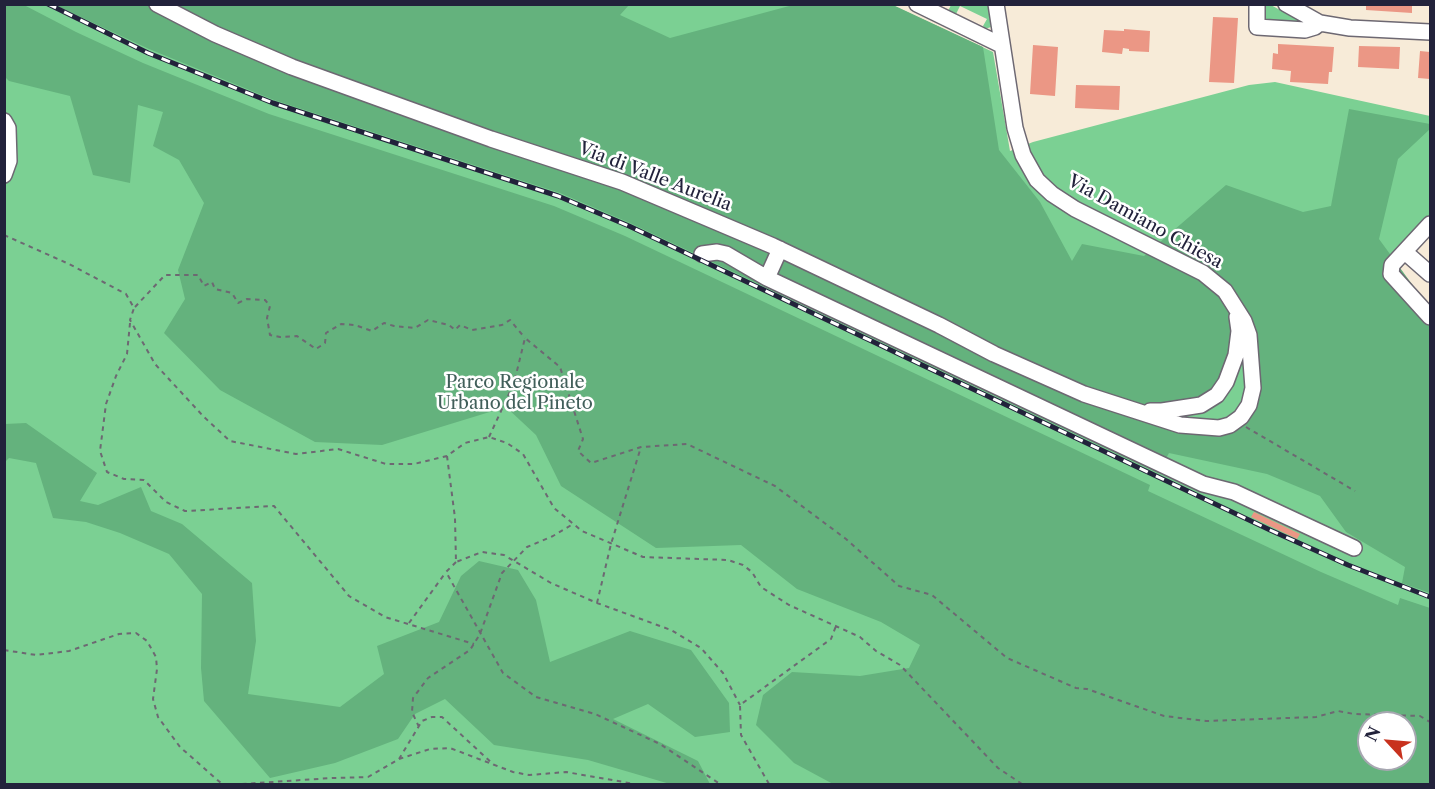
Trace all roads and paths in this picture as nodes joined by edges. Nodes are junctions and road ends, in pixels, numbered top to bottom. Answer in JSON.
{"nodes":[{"id":1,"x":157,"y":4,"type":"edge"},
{"id":2,"x":917,"y":4,"type":"edge"},
{"id":3,"x":996,"y":4,"type":"edge"},
{"id":4,"x":1257,"y":4,"type":"edge"},
{"id":5,"x":1286,"y":4,"type":"edge"},
{"id":6,"x":938,"y":9,"type":"edge"},
{"id":7,"x":1320,"y":23,"type":"junction"},
{"id":8,"x":1431,"y":32,"type":"edge"},
{"id":9,"x":1001,"y":45,"type":"junction"},
{"id":10,"x":4,"y":121,"type":"edge"},
{"id":11,"x":4,"y":175,"type":"edge"},
{"id":12,"x":1431,"y":224,"type":"edge"},
{"id":13,"x":4,"y":235,"type":"edge"},
{"id":14,"x":780,"y":249,"type":"junction"},
{"id":15,"x":1405,"y":252,"type":"junction"},
{"id":16,"x":702,"y":254,"type":"dead end"},
{"id":17,"x":1431,"y":274,"type":"edge"},
{"id":18,"x":767,"y":278,"type":"junction"},
{"id":19,"x":1233,"y":303,"type":"junction"},
{"id":20,"x":134,"y":308,"type":"junction"},
{"id":21,"x":1431,"y":317,"type":"edge"},
{"id":22,"x":130,"y":320,"type":"junction"},
{"id":23,"x":525,"y":338,"type":"junction"},
{"id":24,"x":1129,"y":410,"type":"junction"},
{"id":25,"x":1236,"y":421,"type":"junction"},
{"id":26,"x":489,"y":436,"type":"junction"},
{"id":27,"x":642,"y":447,"type":"junction"},
{"id":28,"x":447,"y":456,"type":"junction"},
{"id":29,"x":1355,"y":491,"type":"dead end"},
{"id":30,"x":573,"y":524,"type":"junction"},
{"id":31,"x":611,"y":544,"type":"junction"},
{"id":32,"x":1354,"y":548,"type":"dead end"},
{"id":33,"x":513,"y":560,"type":"junction"},
{"id":34,"x":456,"y":562,"type":"junction"},
{"id":35,"x":447,"y":572,"type":"junction"},
{"id":36,"x":597,"y":603,"type":"junction"},
{"id":37,"x":409,"y":623,"type":"junction"},
{"id":38,"x":836,"y":626,"type":"junction"},
{"id":39,"x":480,"y":634,"type":"junction"},
{"id":40,"x":474,"y":644,"type":"junction"},
{"id":41,"x":4,"y":650,"type":"edge"},
{"id":42,"x":740,"y":705,"type":"junction"},
{"id":43,"x":1431,"y":722,"type":"edge"},
{"id":44,"x":419,"y":727,"type":"junction"},
{"id":45,"x":399,"y":759,"type":"junction"},
{"id":46,"x":497,"y":768,"type":"junction"},
{"id":47,"x":222,"y":784,"type":"edge"},
{"id":48,"x":242,"y":784,"type":"edge"},
{"id":49,"x":635,"y":784,"type":"edge"},
{"id":50,"x":720,"y":784,"type":"edge"},
{"id":51,"x":769,"y":784,"type":"edge"},
{"id":52,"x":1022,"y":784,"type":"edge"}],
"edges":[{"from":1,"to":14,"type":"street","name":"Via di Valle Aurelia"},
{"from":2,"to":6,"type":"street"},
{"from":3,"to":9,"type":"street","name":"Via Damiano Chiesa"},
{"from":4,"to":7,"type":"street"},
{"from":5,"to":7,"type":"street"},
{"from":6,"to":9,"type":"street"},
{"from":7,"to":8,"type":"street"},
{"from":9,"to":19,"type":"street","name":"Via Damiano Chiesa"},
{"from":10,"to":11,"type":"street"},
{"from":12,"to":15,"type":"street"},
{"from":13,"to":20,"type":"path"},
{"from":14,"to":18,"type":"street"},
{"from":14,"to":24,"type":"street","name":"Via di Valle Aurelia"},
{"from":15,"to":17,"type":"street"},
{"from":15,"to":21,"type":"street"},
{"from":16,"to":18,"type":"street"},
{"from":18,"to":32,"type":"street"},
{"from":19,"to":24,"type":"street","name":"Via di Valle Aurelia"},
{"from":19,"to":25,"type":"street","name":"Via Damiano Chiesa"},
{"from":20,"to":22,"type":"path"},
{"from":20,"to":23,"type":"path"},
{"from":22,"to":28,"type":"path"},
{"from":22,"to":37,"type":"path"},
{"from":23,"to":26,"type":"path"},
{"from":23,"to":27,"type":"path"},
{"from":24,"to":25,"type":"street","name":"Via di Valle Aurelia"},
{"from":25,"to":29,"type":"path"},
{"from":26,"to":28,"type":"path"},
{"from":26,"to":30,"type":"path"},
{"from":27,"to":31,"type":"path"},
{"from":27,"to":43,"type":"path"},
{"from":28,"to":34,"type":"path"},
{"from":30,"to":31,"type":"path"},
{"from":30,"to":33,"type":"path"},
{"from":31,"to":36,"type":"path"},
{"from":31,"to":38,"type":"path"},
{"from":33,"to":34,"type":"path"},
{"from":33,"to":36,"type":"path"},
{"from":33,"to":39,"type":"path"},
{"from":34,"to":35,"type":"path"},
{"from":35,"to":37,"type":"path"},
{"from":35,"to":39,"type":"path"},
{"from":36,"to":42,"type":"path"},
{"from":37,"to":40,"type":"path"},
{"from":38,"to":42,"type":"path"},
{"from":38,"to":52,"type":"path"},
{"from":39,"to":40,"type":"path"},
{"from":39,"to":50,"type":"path"},
{"from":40,"to":44,"type":"path"},
{"from":41,"to":47,"type":"path"},
{"from":42,"to":51,"type":"path"},
{"from":44,"to":45,"type":"path"},
{"from":44,"to":46,"type":"path"},
{"from":45,"to":46,"type":"path"},
{"from":45,"to":48,"type":"path"},
{"from":46,"to":49,"type":"path"}]}
